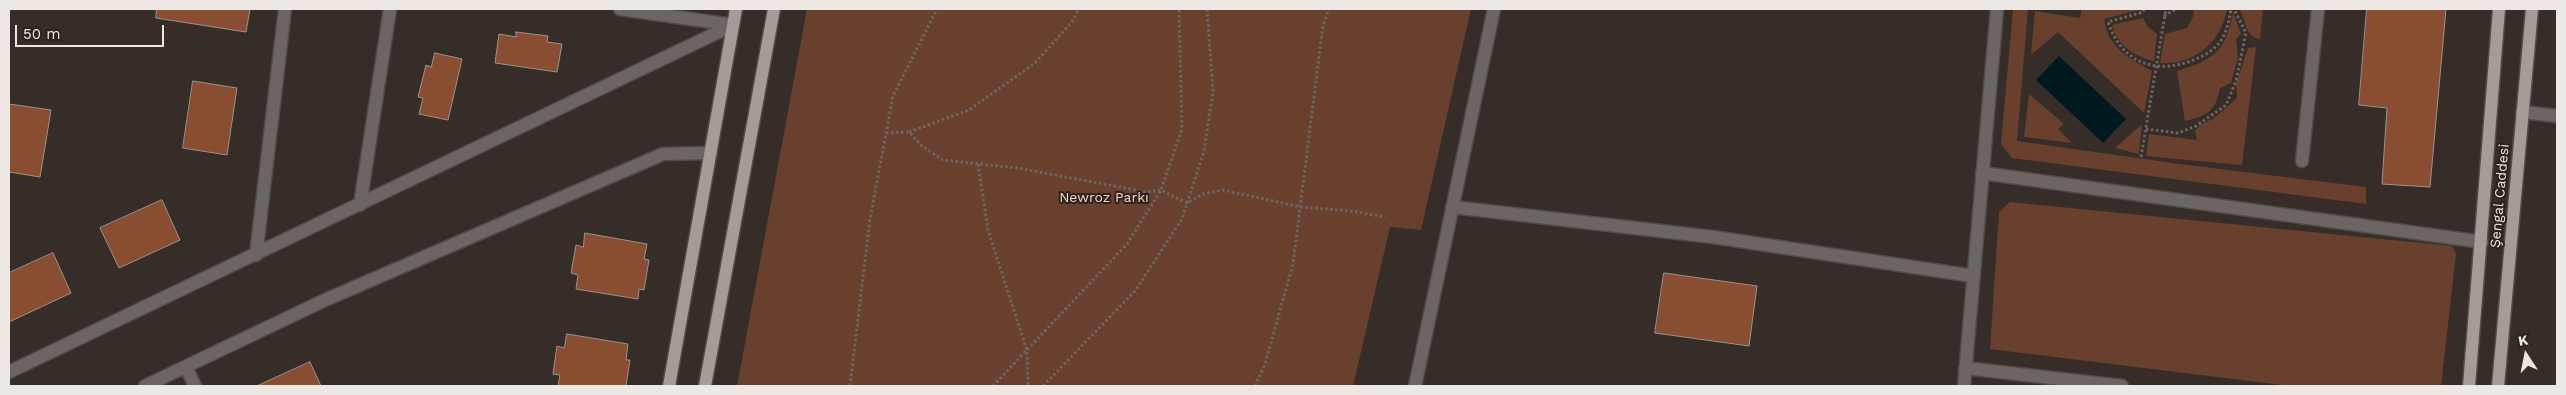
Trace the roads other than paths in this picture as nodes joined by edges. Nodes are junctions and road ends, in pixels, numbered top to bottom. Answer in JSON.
{"nodes":[{"id":1,"x":286,"y":9,"type":"edge"},
{"id":2,"x":390,"y":9,"type":"edge"},
{"id":3,"x":620,"y":9,"type":"edge"},
{"id":4,"x":736,"y":9,"type":"edge"},
{"id":5,"x":774,"y":9,"type":"edge"},
{"id":6,"x":1494,"y":9,"type":"edge"},
{"id":7,"x":1997,"y":9,"type":"edge"},
{"id":8,"x":2318,"y":9,"type":"edge"},
{"id":9,"x":2499,"y":9,"type":"edge"},
{"id":10,"x":2532,"y":9,"type":"edge"},
{"id":11,"x":733,"y":25,"type":"junction"},
{"id":12,"x":2522,"y":112,"type":"junction"},
{"id":13,"x":2557,"y":116,"type":"edge"},
{"id":14,"x":711,"y":153,"type":"junction"},
{"id":15,"x":2302,"y":161,"type":"dead end"},
{"id":16,"x":1982,"y":173,"type":"junction"},
{"id":17,"x":360,"y":205,"type":"junction"},
{"id":18,"x":1452,"y":207,"type":"junction"},
{"id":19,"x":2482,"y":242,"type":"junction"},
{"id":20,"x":256,"y":254,"type":"junction"},
{"id":21,"x":1973,"y":276,"type":"junction"},
{"id":22,"x":186,"y":367,"type":"junction"},
{"id":23,"x":1966,"y":368,"type":"junction"},
{"id":24,"x":9,"y":372,"type":"edge"},
{"id":25,"x":145,"y":386,"type":"edge"},
{"id":26,"x":194,"y":386,"type":"edge"},
{"id":27,"x":669,"y":386,"type":"edge"},
{"id":28,"x":705,"y":386,"type":"edge"},
{"id":29,"x":1415,"y":386,"type":"edge"},
{"id":30,"x":1964,"y":386,"type":"edge"},
{"id":31,"x":2122,"y":386,"type":"edge"},
{"id":32,"x":2469,"y":386,"type":"edge"},
{"id":33,"x":2498,"y":386,"type":"edge"}],
"edges":[{"from":1,"to":20,"type":"street"},
{"from":2,"to":17,"type":"street"},
{"from":3,"to":11,"type":"street"},
{"from":4,"to":11,"type":"main road"},
{"from":5,"to":28,"type":"main road"},
{"from":6,"to":18,"type":"street"},
{"from":7,"to":16,"type":"street"},
{"from":8,"to":15,"type":"street"},
{"from":9,"to":19,"type":"main road"},
{"from":10,"to":12,"type":"main road","name":"Şengal Caddesi"},
{"from":11,"to":14,"type":"main road"},
{"from":11,"to":17,"type":"street"},
{"from":12,"to":13,"type":"street"},
{"from":12,"to":33,"type":"main road","name":"Şengal Caddesi"},
{"from":14,"to":22,"type":"street"},
{"from":14,"to":27,"type":"main road"},
{"from":16,"to":19,"type":"street"},
{"from":16,"to":21,"type":"street"},
{"from":17,"to":20,"type":"street"},
{"from":18,"to":21,"type":"street"},
{"from":18,"to":29,"type":"street"},
{"from":19,"to":32,"type":"main road"},
{"from":20,"to":24,"type":"street"},
{"from":21,"to":23,"type":"street"},
{"from":22,"to":25,"type":"street"},
{"from":22,"to":26,"type":"street"},
{"from":23,"to":30,"type":"street"},
{"from":23,"to":31,"type":"street"}]}
